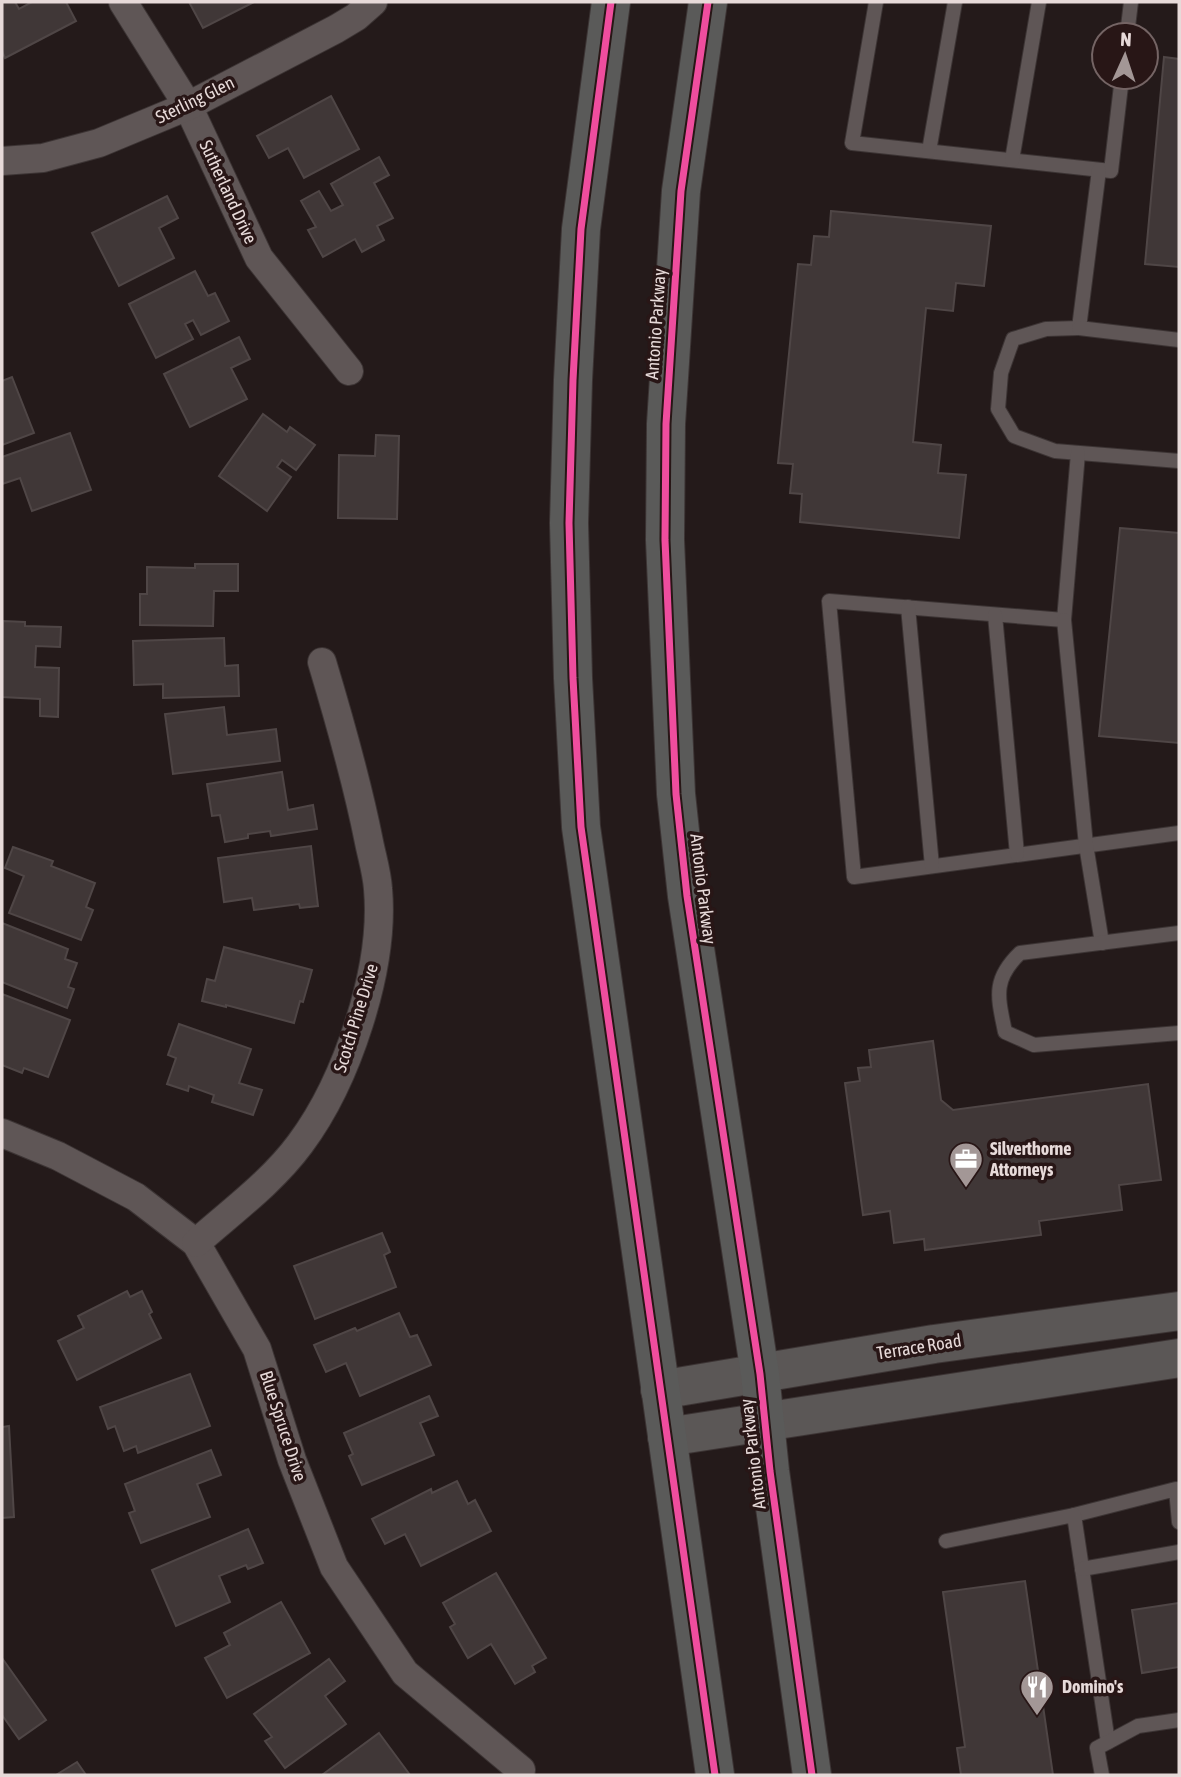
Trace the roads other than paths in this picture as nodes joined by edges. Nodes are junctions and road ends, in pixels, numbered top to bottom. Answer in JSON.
{"nodes":[{"id":1,"x":124,"y":2,"type":"edge"},
{"id":2,"x":373,"y":2,"type":"edge"},
{"id":3,"x":611,"y":2,"type":"edge"},
{"id":4,"x":708,"y":2,"type":"edge"},
{"id":5,"x":876,"y":2,"type":"edge"},
{"id":6,"x":955,"y":2,"type":"edge"},
{"id":7,"x":1039,"y":2,"type":"edge"},
{"id":8,"x":1131,"y":2,"type":"edge"},
{"id":9,"x":1129,"y":21,"type":"edge"},
{"id":10,"x":1120,"y":91,"type":"edge"},
{"id":11,"x":188,"y":106,"type":"junction"},
{"id":12,"x":929,"y":151,"type":"junction"},
{"id":13,"x":1012,"y":160,"type":"junction"},
{"id":14,"x":2,"y":161,"type":"edge"},
{"id":15,"x":1099,"y":170,"type":"junction"},
{"id":16,"x":1079,"y":328,"type":"junction"},
{"id":17,"x":1179,"y":340,"type":"edge"},
{"id":18,"x":349,"y":372,"type":"dead end"},
{"id":19,"x":1078,"y":453,"type":"junction"},
{"id":20,"x":1179,"y":461,"type":"edge"},
{"id":21,"x":908,"y":607,"type":"junction"},
{"id":22,"x":995,"y":615,"type":"junction"},
{"id":23,"x":1064,"y":621,"type":"junction"},
{"id":24,"x":322,"y":662,"type":"dead end"},
{"id":25,"x":1179,"y":833,"type":"edge"},
{"id":26,"x":1086,"y":845,"type":"junction"},
{"id":27,"x":1017,"y":855,"type":"junction"},
{"id":28,"x":932,"y":866,"type":"junction"},
{"id":29,"x":1179,"y":933,"type":"edge"},
{"id":30,"x":1102,"y":943,"type":"junction"},
{"id":31,"x":1179,"y":1033,"type":"edge"},
{"id":32,"x":2,"y":1133,"type":"edge"},
{"id":33,"x":196,"y":1243,"type":"junction"},
{"id":34,"x":1179,"y":1311,"type":"edge"},
{"id":35,"x":1179,"y":1358,"type":"edge"},
{"id":36,"x":760,"y":1374,"type":"junction"},
{"id":37,"x":660,"y":1390,"type":"junction"},
{"id":38,"x":766,"y":1423,"type":"junction"},
{"id":39,"x":667,"y":1437,"type":"junction"},
{"id":40,"x":1074,"y":1516,"type":"junction"},
{"id":41,"x":1179,"y":1522,"type":"edge"},
{"id":42,"x":946,"y":1541,"type":"dead end"},
{"id":43,"x":1179,"y":1552,"type":"edge"},
{"id":44,"x":1082,"y":1569,"type":"junction"},
{"id":45,"x":1179,"y":1720,"type":"edge"},
{"id":46,"x":1108,"y":1741,"type":"junction"},
{"id":47,"x":521,"y":1770,"type":"dead end"},
{"id":48,"x":715,"y":1775,"type":"edge"},
{"id":49,"x":812,"y":1775,"type":"edge"},
{"id":50,"x":1102,"y":1775,"type":"edge"}],
"edges":[{"from":1,"to":11,"type":"street","name":"Sutherland Drive"},
{"from":2,"to":11,"type":"street","name":"Sterling Glen"},
{"from":3,"to":37,"type":"main road"},
{"from":4,"to":36,"type":"main road","name":"Antonio Parkway"},
{"from":5,"to":12,"type":"lane"},
{"from":6,"to":12,"type":"lane"},
{"from":7,"to":13,"type":"lane"},
{"from":8,"to":9,"type":"lane"},
{"from":10,"to":15,"type":"lane"},
{"from":11,"to":14,"type":"street","name":"Sterling Glen"},
{"from":11,"to":18,"type":"street","name":"Sutherland Drive"},
{"from":12,"to":13,"type":"lane"},
{"from":13,"to":15,"type":"lane"},
{"from":15,"to":16,"type":"lane"},
{"from":16,"to":17,"type":"lane"},
{"from":16,"to":19,"type":"lane"},
{"from":19,"to":20,"type":"lane"},
{"from":19,"to":23,"type":"lane"},
{"from":21,"to":22,"type":"lane"},
{"from":21,"to":28,"type":"lane"},
{"from":21,"to":28,"type":"lane"},
{"from":22,"to":23,"type":"lane"},
{"from":22,"to":27,"type":"lane"},
{"from":23,"to":26,"type":"lane"},
{"from":24,"to":33,"type":"street","name":"Scotch Pine Drive"},
{"from":25,"to":26,"type":"lane"},
{"from":26,"to":27,"type":"lane"},
{"from":26,"to":30,"type":"lane"},
{"from":27,"to":28,"type":"lane"},
{"from":29,"to":30,"type":"lane"},
{"from":30,"to":31,"type":"lane"},
{"from":32,"to":33,"type":"street","name":"Blue Spruce Drive"},
{"from":33,"to":47,"type":"street","name":"Blue Spruce Drive"},
{"from":34,"to":36,"type":"street","name":"Terrace Road"},
{"from":35,"to":38,"type":"street"},
{"from":36,"to":37,"type":"street","name":"Terrace Road"},
{"from":36,"to":38,"type":"main road","name":"Antonio Parkway"},
{"from":37,"to":39,"type":"main road"},
{"from":38,"to":39,"type":"street"},
{"from":38,"to":49,"type":"main road","name":"Antonio Parkway"},
{"from":39,"to":48,"type":"main road"},
{"from":40,"to":41,"type":"lane"},
{"from":40,"to":42,"type":"lane"},
{"from":40,"to":44,"type":"lane"},
{"from":43,"to":44,"type":"lane"},
{"from":44,"to":46,"type":"lane"},
{"from":45,"to":46,"type":"lane"},
{"from":46,"to":50,"type":"lane"}]}
